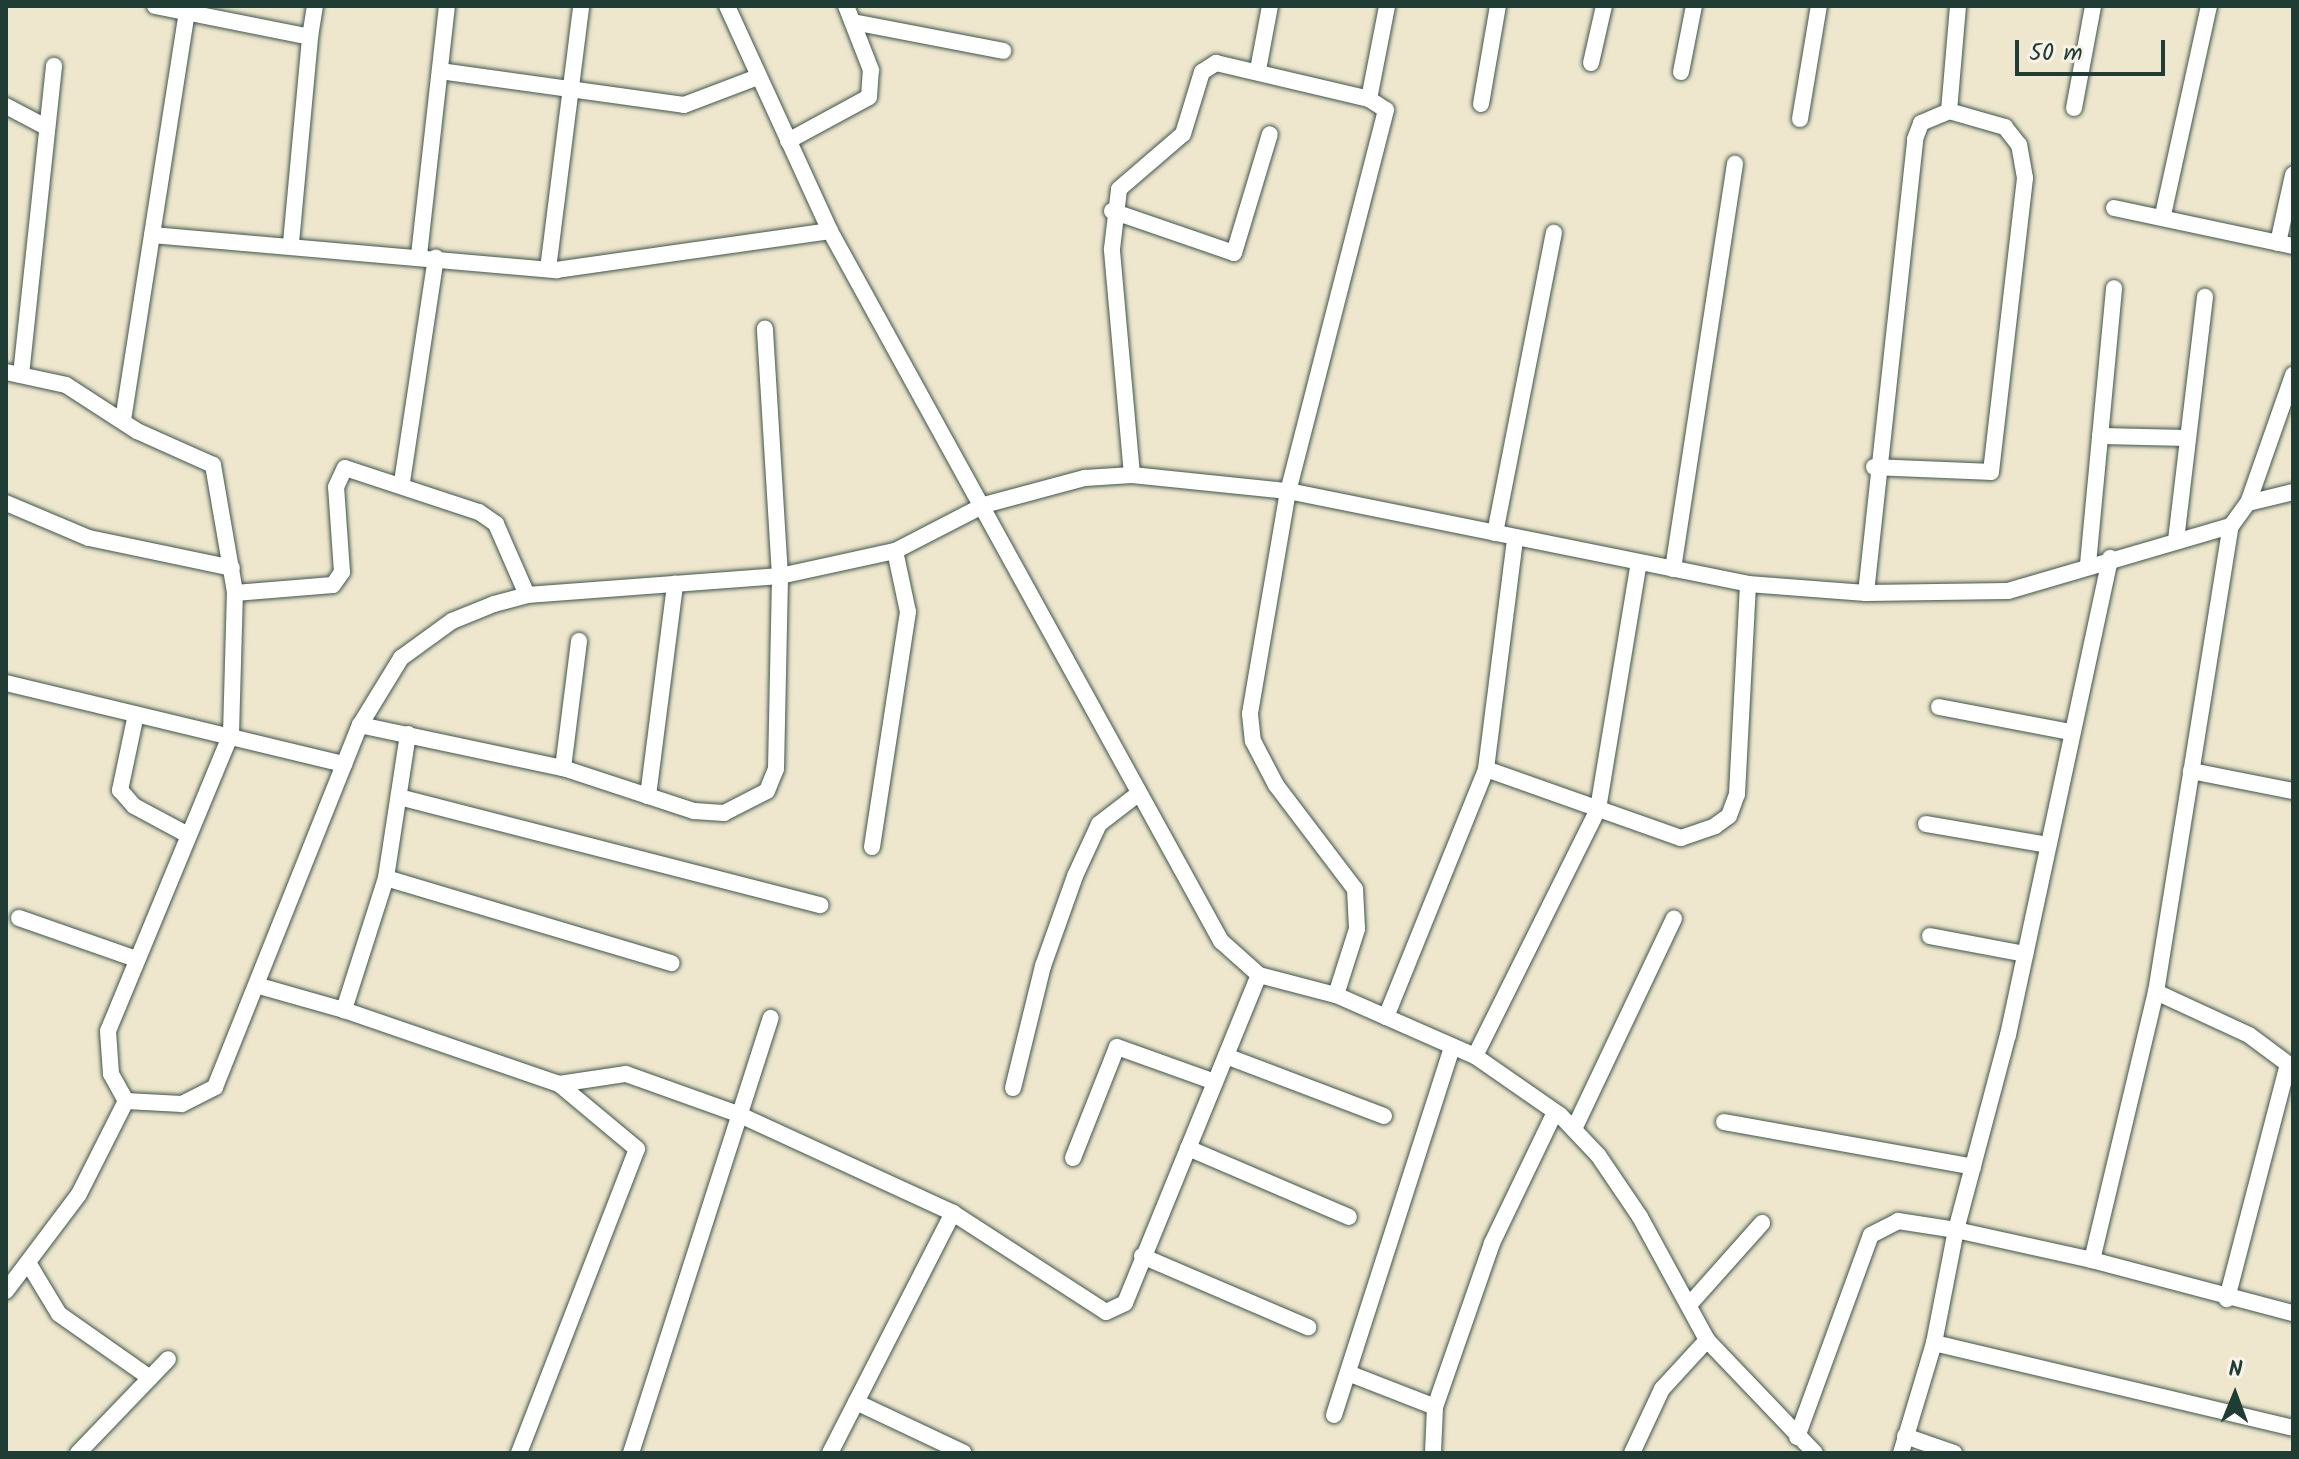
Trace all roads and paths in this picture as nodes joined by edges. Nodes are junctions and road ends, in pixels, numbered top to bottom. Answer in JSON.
{"nodes":[{"id":1,"x":155,"y":6,"type":"edge"},
{"id":2,"x":315,"y":6,"type":"edge"},
{"id":3,"x":447,"y":6,"type":"edge"},
{"id":4,"x":581,"y":6,"type":"edge"},
{"id":5,"x":727,"y":6,"type":"edge"},
{"id":6,"x":1270,"y":6,"type":"edge"},
{"id":7,"x":1387,"y":6,"type":"edge"},
{"id":8,"x":1498,"y":6,"type":"edge"},
{"id":9,"x":1604,"y":6,"type":"edge"},
{"id":10,"x":1694,"y":6,"type":"edge"},
{"id":11,"x":1819,"y":6,"type":"edge"},
{"id":12,"x":1958,"y":6,"type":"edge"},
{"id":13,"x":2093,"y":6,"type":"edge"},
{"id":14,"x":2209,"y":6,"type":"edge"},
{"id":15,"x":187,"y":10,"type":"edge"},
{"id":16,"x":850,"y":14,"type":"edge"},
{"id":17,"x":310,"y":37,"type":"junction"},
{"id":18,"x":1003,"y":51,"type":"dead end"},
{"id":19,"x":1591,"y":63,"type":"dead end"},
{"id":20,"x":54,"y":66,"type":"dead end"},
{"id":21,"x":1258,"y":70,"type":"junction"},
{"id":22,"x":440,"y":71,"type":"junction"},
{"id":23,"x":1681,"y":72,"type":"dead end"},
{"id":24,"x":755,"y":78,"type":"junction"},
{"id":25,"x":571,"y":93,"type":"junction"},
{"id":26,"x":1369,"y":99,"type":"junction"},
{"id":27,"x":1481,"y":104,"type":"dead end"},
{"id":28,"x":6,"y":106,"type":"edge"},
{"id":29,"x":2074,"y":108,"type":"dead end"},
{"id":30,"x":1949,"y":111,"type":"junction"},
{"id":31,"x":1800,"y":119,"type":"dead end"},
{"id":32,"x":44,"y":126,"type":"junction"},
{"id":33,"x":1270,"y":134,"type":"dead end"},
{"id":34,"x":788,"y":141,"type":"junction"},
{"id":35,"x":1735,"y":164,"type":"dead end"},
{"id":36,"x":2293,"y":175,"type":"edge"},
{"id":37,"x":2114,"y":208,"type":"dead end"},
{"id":38,"x":1112,"y":211,"type":"junction"},
{"id":39,"x":2163,"y":215,"type":"junction"},
{"id":40,"x":830,"y":231,"type":"junction"},
{"id":41,"x":1554,"y":233,"type":"dead end"},
{"id":42,"x":152,"y":235,"type":"junction"},
{"id":43,"x":291,"y":243,"type":"junction"},
{"id":44,"x":2285,"y":245,"type":"edge"},
{"id":45,"x":428,"y":257,"type":"junction"},
{"id":46,"x":548,"y":269,"type":"junction"},
{"id":47,"x":2114,"y":288,"type":"dead end"},
{"id":48,"x":2205,"y":297,"type":"dead end"},
{"id":49,"x":765,"y":328,"type":"dead end"},
{"id":50,"x":13,"y":374,"type":"edge"},
{"id":51,"x":2293,"y":375,"type":"edge"},
{"id":52,"x":123,"y":420,"type":"junction"},
{"id":53,"x":2100,"y":436,"type":"junction"},
{"id":54,"x":2188,"y":438,"type":"junction"},
{"id":55,"x":1874,"y":467,"type":"junction"},
{"id":56,"x":1132,"y":475,"type":"junction"},
{"id":57,"x":402,"y":482,"type":"junction"},
{"id":58,"x":1288,"y":491,"type":"junction"},
{"id":59,"x":2293,"y":492,"type":"edge"},
{"id":60,"x":6,"y":503,"type":"edge"},
{"id":61,"x":2248,"y":503,"type":"junction"},
{"id":62,"x":984,"y":505,"type":"junction"},
{"id":63,"x":2231,"y":526,"type":"junction"},
{"id":64,"x":1495,"y":533,"type":"junction"},
{"id":65,"x":1515,"y":539,"type":"junction"},
{"id":66,"x":2176,"y":540,"type":"junction"},
{"id":67,"x":895,"y":551,"type":"junction"},
{"id":68,"x":2110,"y":558,"type":"junction"},
{"id":69,"x":1639,"y":562,"type":"junction"},
{"id":70,"x":2088,"y":564,"type":"junction"},
{"id":71,"x":232,"y":568,"type":"junction"},
{"id":72,"x":1673,"y":569,"type":"junction"},
{"id":73,"x":780,"y":576,"type":"junction"},
{"id":74,"x":675,"y":584,"type":"junction"},
{"id":75,"x":1748,"y":584,"type":"junction"},
{"id":76,"x":235,"y":593,"type":"junction"},
{"id":77,"x":1866,"y":593,"type":"junction"},
{"id":78,"x":527,"y":595,"type":"junction"},
{"id":79,"x":579,"y":641,"type":"dead end"},
{"id":80,"x":6,"y":683,"type":"edge"},
{"id":81,"x":1939,"y":707,"type":"dead end"},
{"id":82,"x":135,"y":719,"type":"junction"},
{"id":83,"x":360,"y":725,"type":"junction"},
{"id":84,"x":2070,"y":732,"type":"junction"},
{"id":85,"x":231,"y":734,"type":"junction"},
{"id":86,"x":408,"y":734,"type":"junction"},
{"id":87,"x":344,"y":764,"type":"junction"},
{"id":88,"x":563,"y":768,"type":"junction"},
{"id":89,"x":1486,"y":769,"type":"junction"},
{"id":90,"x":2191,"y":771,"type":"junction"},
{"id":91,"x":2293,"y":791,"type":"edge"},
{"id":92,"x":1138,"y":794,"type":"junction"},
{"id":93,"x":648,"y":796,"type":"junction"},
{"id":94,"x":403,"y":798,"type":"junction"},
{"id":95,"x":1598,"y":809,"type":"junction"},
{"id":96,"x":1926,"y":824,"type":"dead end"},
{"id":97,"x":188,"y":835,"type":"junction"},
{"id":98,"x":2048,"y":845,"type":"junction"},
{"id":99,"x":872,"y":847,"type":"dead end"},
{"id":100,"x":386,"y":878,"type":"junction"},
{"id":101,"x":820,"y":905,"type":"dead end"},
{"id":102,"x":19,"y":918,"type":"dead end"},
{"id":103,"x":1674,"y":918,"type":"dead end"},
{"id":104,"x":1930,"y":936,"type":"dead end"},
{"id":105,"x":2025,"y":954,"type":"junction"},
{"id":106,"x":136,"y":959,"type":"junction"},
{"id":107,"x":672,"y":963,"type":"dead end"},
{"id":108,"x":1259,"y":975,"type":"junction"},
{"id":109,"x":259,"y":986,"type":"junction"},
{"id":110,"x":2156,"y":992,"type":"junction"},
{"id":111,"x":1336,"y":995,"type":"junction"},
{"id":112,"x":344,"y":1010,"type":"junction"},
{"id":113,"x":1386,"y":1017,"type":"junction"},
{"id":114,"x":771,"y":1018,"type":"dead end"},
{"id":115,"x":1452,"y":1047,"type":"junction"},
{"id":116,"x":1226,"y":1056,"type":"junction"},
{"id":117,"x":1475,"y":1056,"type":"junction"},
{"id":118,"x":1215,"y":1082,"type":"junction"},
{"id":119,"x":559,"y":1084,"type":"junction"},
{"id":120,"x":1013,"y":1088,"type":"dead end"},
{"id":121,"x":126,"y":1101,"type":"junction"},
{"id":122,"x":1555,"y":1112,"type":"junction"},
{"id":123,"x":738,"y":1114,"type":"junction"},
{"id":124,"x":1384,"y":1116,"type":"dead end"},
{"id":125,"x":1724,"y":1122,"type":"dead end"},
{"id":126,"x":1574,"y":1129,"type":"junction"},
{"id":127,"x":1188,"y":1148,"type":"junction"},
{"id":128,"x":1073,"y":1158,"type":"dead end"},
{"id":129,"x":1973,"y":1167,"type":"junction"},
{"id":130,"x":953,"y":1213,"type":"junction"},
{"id":131,"x":1349,"y":1217,"type":"dead end"},
{"id":132,"x":1762,"y":1223,"type":"dead end"},
{"id":133,"x":1956,"y":1230,"type":"junction"},
{"id":134,"x":1142,"y":1256,"type":"junction"},
{"id":135,"x":2092,"y":1260,"type":"junction"},
{"id":136,"x":30,"y":1266,"type":"junction"},
{"id":137,"x":6,"y":1291,"type":"edge"},
{"id":138,"x":2227,"y":1299,"type":"junction"},
{"id":139,"x":1689,"y":1305,"type":"junction"},
{"id":140,"x":2293,"y":1313,"type":"edge"},
{"id":141,"x":1308,"y":1327,"type":"dead end"},
{"id":142,"x":1707,"y":1340,"type":"junction"},
{"id":143,"x":1934,"y":1343,"type":"junction"},
{"id":144,"x":168,"y":1359,"type":"dead end"},
{"id":145,"x":1348,"y":1373,"type":"junction"},
{"id":146,"x":150,"y":1378,"type":"junction"},
{"id":147,"x":856,"y":1402,"type":"junction"},
{"id":148,"x":1435,"y":1407,"type":"junction"},
{"id":149,"x":1334,"y":1415,"type":"dead end"},
{"id":150,"x":2293,"y":1428,"type":"edge"},
{"id":151,"x":1797,"y":1437,"type":"junction"},
{"id":152,"x":1903,"y":1445,"type":"edge"},
{"id":153,"x":960,"y":1452,"type":"edge"},
{"id":154,"x":78,"y":1453,"type":"edge"},
{"id":155,"x":519,"y":1453,"type":"edge"},
{"id":156,"x":631,"y":1453,"type":"edge"},
{"id":157,"x":830,"y":1453,"type":"edge"},
{"id":158,"x":1433,"y":1453,"type":"edge"},
{"id":159,"x":1632,"y":1453,"type":"edge"},
{"id":160,"x":1815,"y":1453,"type":"edge"},
{"id":161,"x":1954,"y":1453,"type":"edge"}],
"edges":[{"from":1,"to":15,"type":"street"},
{"from":2,"to":17,"type":"street"},
{"from":3,"to":22,"type":"street"},
{"from":4,"to":25,"type":"street"},
{"from":5,"to":24,"type":"street"},
{"from":6,"to":21,"type":"street"},
{"from":7,"to":26,"type":"street"},
{"from":8,"to":27,"type":"street"},
{"from":9,"to":19,"type":"street"},
{"from":10,"to":23,"type":"street"},
{"from":11,"to":31,"type":"street"},
{"from":12,"to":30,"type":"street"},
{"from":13,"to":29,"type":"street"},
{"from":14,"to":39,"type":"street"},
{"from":15,"to":17,"type":"street"},
{"from":15,"to":42,"type":"street"},
{"from":16,"to":18,"type":"street"},
{"from":16,"to":34,"type":"street"},
{"from":17,"to":43,"type":"street"},
{"from":20,"to":32,"type":"street"},
{"from":21,"to":26,"type":"street"},
{"from":21,"to":38,"type":"street"},
{"from":22,"to":25,"type":"street"},
{"from":22,"to":45,"type":"street"},
{"from":24,"to":25,"type":"street"},
{"from":24,"to":34,"type":"street"},
{"from":25,"to":46,"type":"street"},
{"from":26,"to":58,"type":"street"},
{"from":28,"to":32,"type":"street"},
{"from":30,"to":55,"type":"street"},
{"from":30,"to":55,"type":"street"},
{"from":32,"to":50,"type":"street"},
{"from":33,"to":38,"type":"street"},
{"from":34,"to":40,"type":"street"},
{"from":35,"to":72,"type":"street"},
{"from":36,"to":44,"type":"street"},
{"from":37,"to":39,"type":"street"},
{"from":38,"to":56,"type":"street"},
{"from":39,"to":44,"type":"street"},
{"from":40,"to":46,"type":"street"},
{"from":40,"to":62,"type":"street"},
{"from":41,"to":64,"type":"street"},
{"from":42,"to":43,"type":"street"},
{"from":42,"to":52,"type":"street"},
{"from":43,"to":45,"type":"street"},
{"from":45,"to":46,"type":"street"},
{"from":45,"to":57,"type":"street"},
{"from":47,"to":53,"type":"street"},
{"from":48,"to":54,"type":"street"},
{"from":49,"to":73,"type":"street"},
{"from":50,"to":52,"type":"street"},
{"from":51,"to":61,"type":"street"},
{"from":52,"to":71,"type":"street"},
{"from":53,"to":54,"type":"street"},
{"from":53,"to":70,"type":"street"},
{"from":54,"to":66,"type":"street"},
{"from":55,"to":77,"type":"street"},
{"from":56,"to":58,"type":"street"},
{"from":56,"to":62,"type":"street"},
{"from":57,"to":76,"type":"street"},
{"from":57,"to":78,"type":"street"},
{"from":58,"to":64,"type":"street"},
{"from":58,"to":111,"type":"street"},
{"from":59,"to":61,"type":"street"},
{"from":60,"to":71,"type":"street"},
{"from":61,"to":63,"type":"street"},
{"from":62,"to":67,"type":"street"},
{"from":62,"to":92,"type":"street"},
{"from":63,"to":66,"type":"street"},
{"from":63,"to":90,"type":"street"},
{"from":64,"to":65,"type":"street"},
{"from":65,"to":69,"type":"street"},
{"from":65,"to":89,"type":"street"},
{"from":66,"to":68,"type":"street"},
{"from":67,"to":73,"type":"street"},
{"from":67,"to":99,"type":"street"},
{"from":68,"to":70,"type":"street"},
{"from":68,"to":84,"type":"street"},
{"from":69,"to":72,"type":"street"},
{"from":69,"to":95,"type":"street"},
{"from":70,"to":77,"type":"street"},
{"from":71,"to":76,"type":"street"},
{"from":72,"to":75,"type":"street"},
{"from":73,"to":74,"type":"street"},
{"from":73,"to":93,"type":"street"},
{"from":74,"to":78,"type":"street"},
{"from":74,"to":93,"type":"street"},
{"from":75,"to":77,"type":"street"},
{"from":75,"to":95,"type":"street"},
{"from":76,"to":85,"type":"street"},
{"from":78,"to":83,"type":"street"},
{"from":79,"to":88,"type":"street"},
{"from":80,"to":82,"type":"street"},
{"from":81,"to":84,"type":"street"},
{"from":82,"to":85,"type":"street"},
{"from":82,"to":97,"type":"street"},
{"from":83,"to":86,"type":"street"},
{"from":83,"to":87,"type":"street"},
{"from":84,"to":98,"type":"street"},
{"from":85,"to":87,"type":"street"},
{"from":85,"to":97,"type":"street"},
{"from":86,"to":88,"type":"street"},
{"from":86,"to":94,"type":"street"},
{"from":87,"to":109,"type":"street"},
{"from":88,"to":93,"type":"street"},
{"from":89,"to":95,"type":"street"},
{"from":89,"to":113,"type":"street"},
{"from":90,"to":91,"type":"street"},
{"from":90,"to":110,"type":"street"},
{"from":92,"to":108,"type":"street"},
{"from":92,"to":120,"type":"street"},
{"from":94,"to":100,"type":"street"},
{"from":94,"to":101,"type":"street"},
{"from":95,"to":117,"type":"street"},
{"from":96,"to":98,"type":"street"},
{"from":97,"to":106,"type":"street"},
{"from":98,"to":105,"type":"street"},
{"from":100,"to":107,"type":"street"},
{"from":100,"to":112,"type":"street"},
{"from":102,"to":106,"type":"street"},
{"from":103,"to":126,"type":"street"},
{"from":104,"to":105,"type":"street"},
{"from":105,"to":129,"type":"street"},
{"from":106,"to":121,"type":"street"},
{"from":108,"to":111,"type":"street"},
{"from":108,"to":116,"type":"street"},
{"from":109,"to":112,"type":"street"},
{"from":109,"to":121,"type":"street"},
{"from":110,"to":135,"type":"street"},
{"from":110,"to":138,"type":"street"},
{"from":111,"to":113,"type":"street"},
{"from":112,"to":119,"type":"street"},
{"from":113,"to":115,"type":"street"},
{"from":114,"to":123,"type":"street"},
{"from":115,"to":117,"type":"street"},
{"from":115,"to":145,"type":"street"},
{"from":116,"to":118,"type":"street"},
{"from":116,"to":124,"type":"street"},
{"from":117,"to":122,"type":"street"},
{"from":118,"to":127,"type":"street"},
{"from":118,"to":128,"type":"street"},
{"from":119,"to":123,"type":"street"},
{"from":119,"to":155,"type":"street"},
{"from":121,"to":136,"type":"street"},
{"from":122,"to":126,"type":"street"},
{"from":122,"to":148,"type":"street"},
{"from":123,"to":130,"type":"street"},
{"from":123,"to":156,"type":"street"},
{"from":125,"to":129,"type":"street"},
{"from":126,"to":139,"type":"street"},
{"from":127,"to":131,"type":"street"},
{"from":127,"to":134,"type":"street"},
{"from":129,"to":133,"type":"street"},
{"from":130,"to":134,"type":"street"},
{"from":130,"to":147,"type":"street"},
{"from":132,"to":139,"type":"street"},
{"from":133,"to":135,"type":"street"},
{"from":133,"to":143,"type":"street"},
{"from":133,"to":151,"type":"street"},
{"from":134,"to":141,"type":"street"},
{"from":135,"to":138,"type":"street"},
{"from":136,"to":137,"type":"street"},
{"from":136,"to":146,"type":"street"},
{"from":138,"to":140,"type":"street"},
{"from":139,"to":142,"type":"street"},
{"from":142,"to":151,"type":"street"},
{"from":142,"to":159,"type":"street"},
{"from":143,"to":150,"type":"street"},
{"from":143,"to":152,"type":"street"},
{"from":144,"to":146,"type":"street"},
{"from":145,"to":148,"type":"street"},
{"from":145,"to":149,"type":"street"},
{"from":146,"to":154,"type":"street"},
{"from":147,"to":153,"type":"street"},
{"from":147,"to":157,"type":"street"},
{"from":148,"to":158,"type":"street"},
{"from":151,"to":160,"type":"street"},
{"from":152,"to":161,"type":"street"}]}
